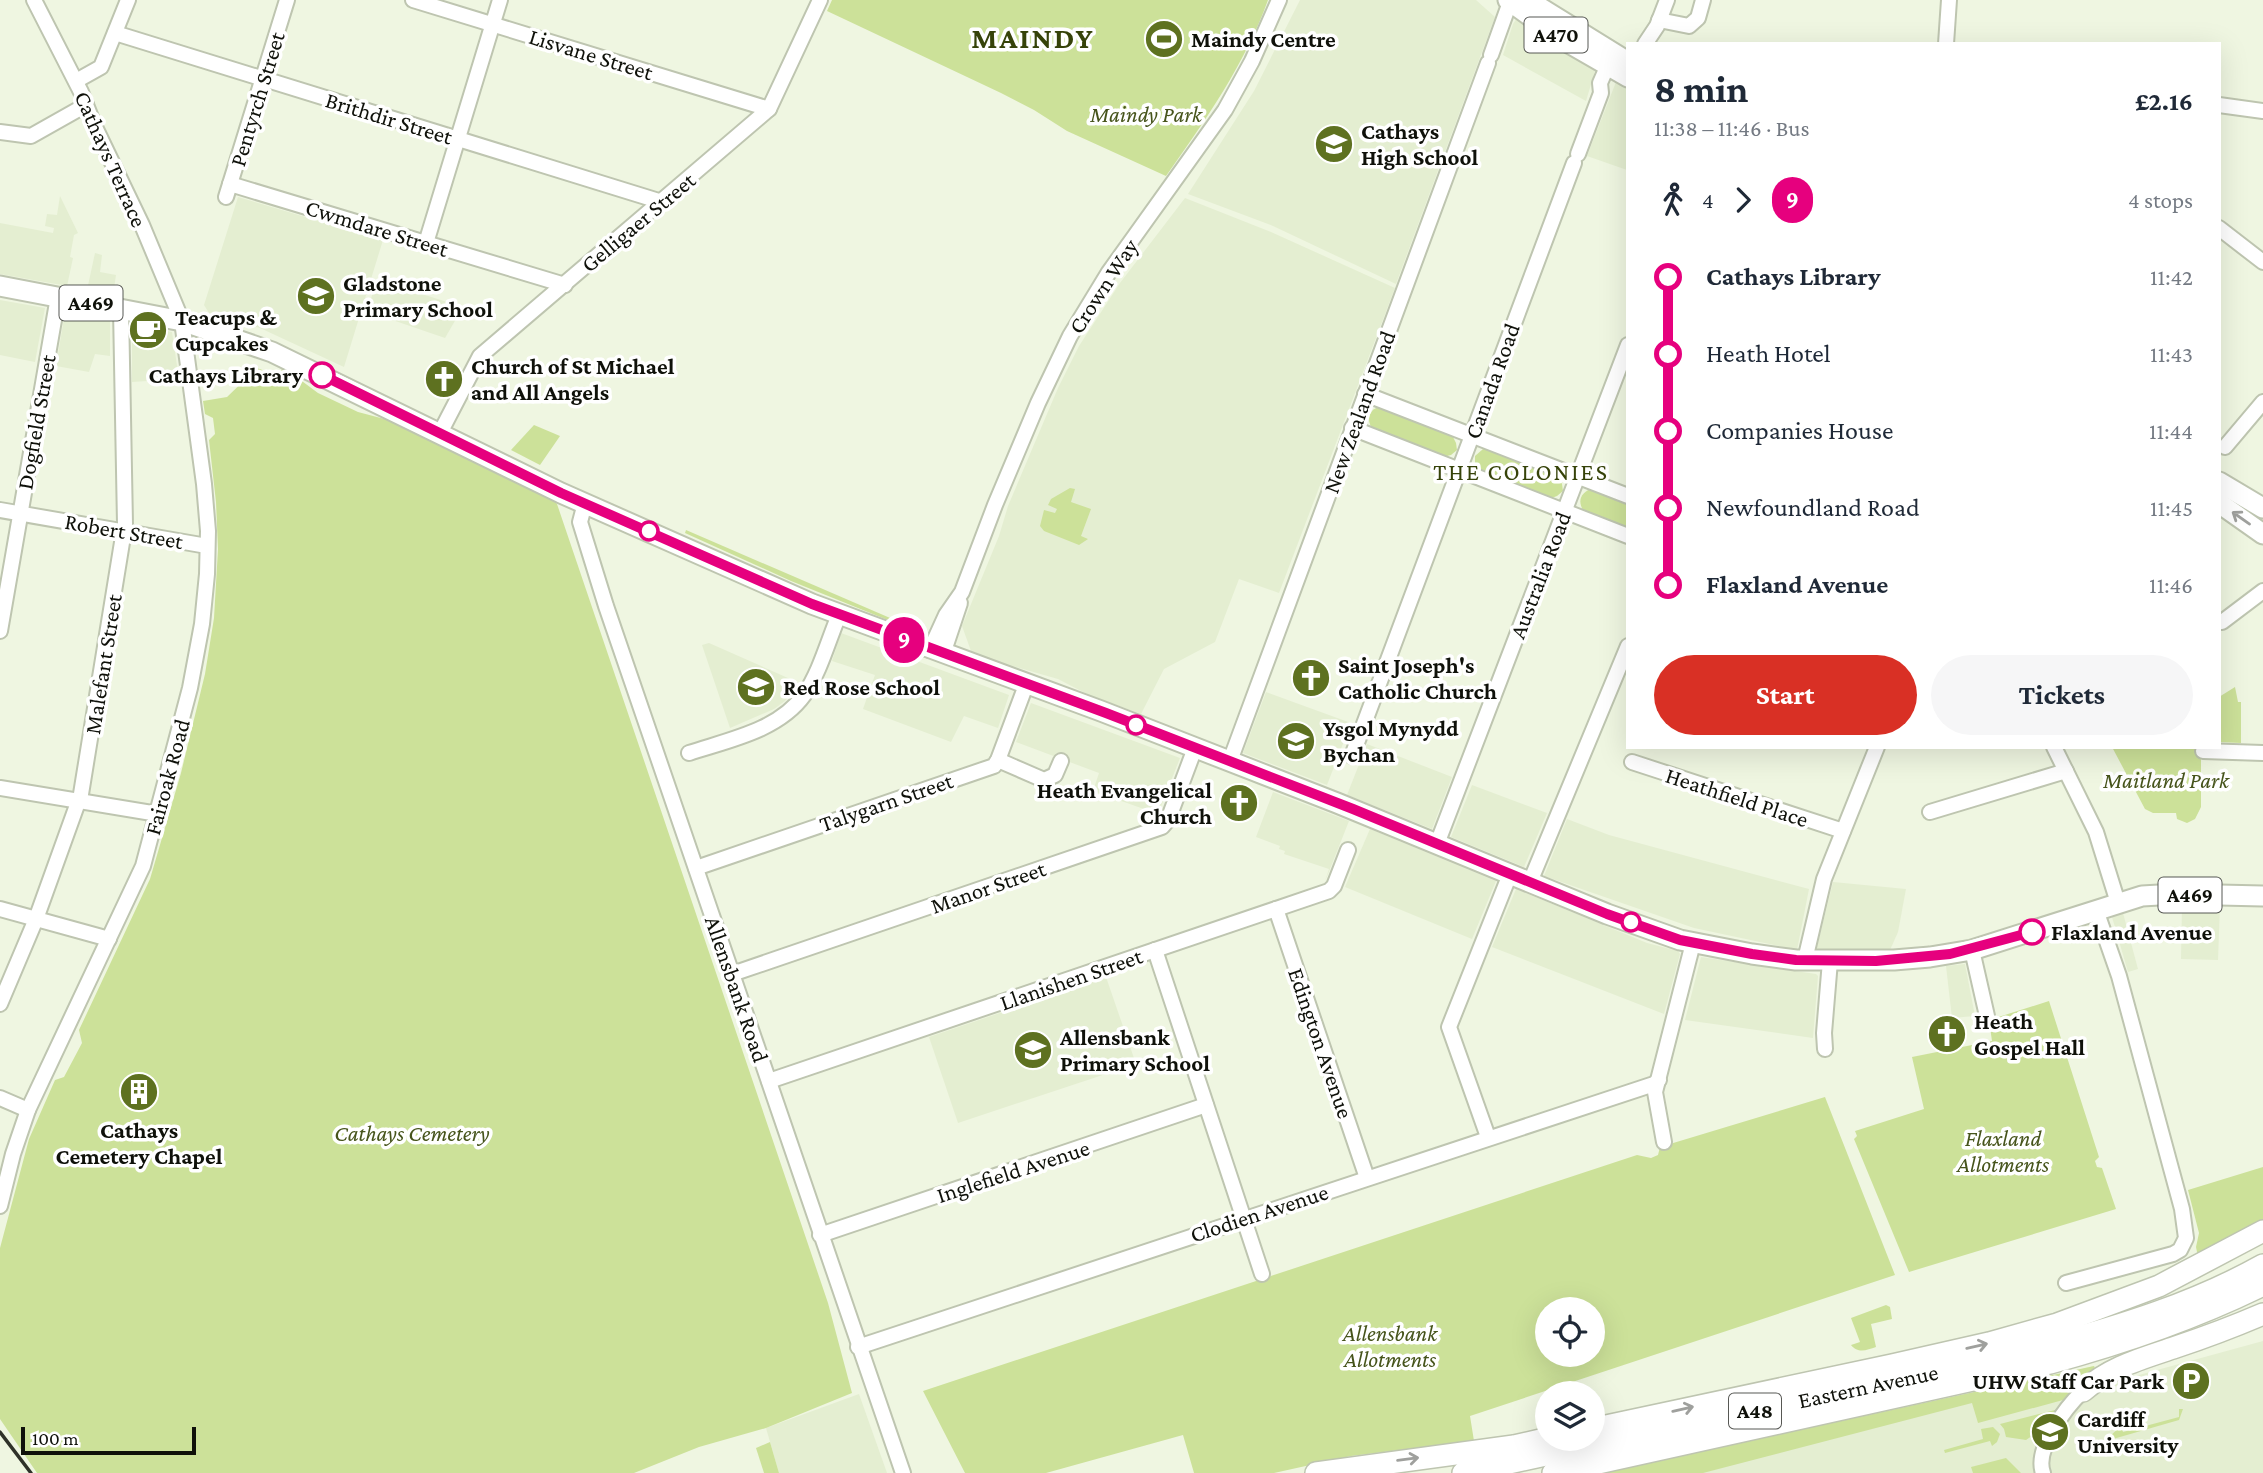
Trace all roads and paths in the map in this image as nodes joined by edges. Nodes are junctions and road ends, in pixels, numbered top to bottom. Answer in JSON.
{"nodes":[{"id":1,"x":34,"y":0,"type":"edge"},
{"id":2,"x":128,"y":0,"type":"edge"},
{"id":3,"x":287,"y":0,"type":"edge"},
{"id":4,"x":413,"y":0,"type":"edge"},
{"id":5,"x":500,"y":0,"type":"edge"},
{"id":6,"x":820,"y":0,"type":"edge"},
{"id":7,"x":1279,"y":0,"type":"edge"},
{"id":8,"x":1667,"y":0,"type":"edge"},
{"id":9,"x":1703,"y":0,"type":"edge"},
{"id":10,"x":1949,"y":0,"type":"edge"},
{"id":11,"x":1515,"y":1,"type":"edge"},
{"id":12,"x":1658,"y":23,"type":"junction"},
{"id":13,"x":492,"y":24,"type":"junction"},
{"id":14,"x":115,"y":33,"type":"junction"},
{"id":15,"x":1646,"y":42,"type":"edge"},
{"id":16,"x":1657,"y":42,"type":"edge"},
{"id":17,"x":1946,"y":42,"type":"edge"},
{"id":18,"x":1607,"y":67,"type":"junction"},
{"id":19,"x":1626,"y":71,"type":"edge"},
{"id":20,"x":1626,"y":72,"type":"edge"},
{"id":21,"x":263,"y":79,"type":"junction"},
{"id":22,"x":76,"y":81,"type":"junction"},
{"id":23,"x":86,"y":105,"type":"junction"},
{"id":24,"x":2221,"y":105,"type":"edge"},
{"id":25,"x":769,"y":109,"type":"junction"},
{"id":26,"x":2263,"y":111,"type":"edge"},
{"id":27,"x":0,"y":132,"type":"edge"},
{"id":28,"x":457,"y":139,"type":"junction"},
{"id":29,"x":228,"y":191,"type":"joint"},
{"id":30,"x":662,"y":201,"type":"junction"},
{"id":31,"x":2221,"y":230,"type":"edge"},
{"id":32,"x":426,"y":243,"type":"junction"},
{"id":33,"x":2263,"y":262,"type":"edge"},
{"id":34,"x":565,"y":285,"type":"junction"},
{"id":35,"x":0,"y":286,"type":"edge"},
{"id":36,"x":58,"y":297,"type":"junction"},
{"id":37,"x":121,"y":309,"type":"junction"},
{"id":38,"x":182,"y":321,"type":"junction"},
{"id":39,"x":1626,"y":350,"type":"edge"},
{"id":40,"x":1365,"y":394,"type":"junction"},
{"id":41,"x":2263,"y":402,"type":"edge"},
{"id":42,"x":1352,"y":428,"type":"junction"},
{"id":43,"x":440,"y":433,"type":"junction"},
{"id":44,"x":1472,"y":436,"type":"junction"},
{"id":45,"x":2225,"y":447,"type":"dead end"},
{"id":46,"x":1459,"y":470,"type":"junction"},
{"id":47,"x":1577,"y":476,"type":"junction"},
{"id":48,"x":2221,"y":483,"type":"edge"},
{"id":49,"x":1626,"y":495,"type":"edge"},
{"id":50,"x":585,"y":503,"type":"junction"},
{"id":51,"x":2221,"y":504,"type":"edge"},
{"id":52,"x":2263,"y":508,"type":"edge"},
{"id":53,"x":0,"y":510,"type":"edge"},
{"id":54,"x":1564,"y":511,"type":"junction"},
{"id":55,"x":20,"y":513,"type":"junction"},
{"id":56,"x":124,"y":531,"type":"junction"},
{"id":57,"x":2263,"y":534,"type":"edge"},
{"id":58,"x":1626,"y":535,"type":"edge"},
{"id":59,"x":208,"y":546,"type":"junction"},
{"id":60,"x":2263,"y":591,"type":"edge"},
{"id":61,"x":839,"y":615,"type":"junction"},
{"id":62,"x":2222,"y":623,"type":"edge"},
{"id":63,"x":0,"y":631,"type":"edge"},
{"id":64,"x":937,"y":652,"type":"junction"},
{"id":65,"x":1624,"y":664,"type":"edge"},
{"id":66,"x":1026,"y":685,"type":"junction"},
{"id":67,"x":1195,"y":748,"type":"junction"},
{"id":68,"x":1876,"y":749,"type":"edge"},
{"id":69,"x":2055,"y":749,"type":"edge"},
{"id":70,"x":2203,"y":751,"type":"dead end"},
{"id":71,"x":689,"y":753,"type":"dead end"},
{"id":72,"x":2263,"y":753,"type":"edge"},
{"id":73,"x":1352,"y":756,"type":"dead end"},
{"id":74,"x":998,"y":760,"type":"junction"},
{"id":75,"x":1061,"y":761,"type":"dead end"},
{"id":76,"x":1230,"y":761,"type":"junction"},
{"id":77,"x":1632,"y":762,"type":"dead end"},
{"id":78,"x":2066,"y":771,"type":"junction"},
{"id":79,"x":0,"y":788,"type":"edge"},
{"id":80,"x":79,"y":801,"type":"junction"},
{"id":81,"x":1930,"y":812,"type":"dead end"},
{"id":82,"x":158,"y":814,"type":"junction"},
{"id":83,"x":1843,"y":831,"type":"junction"},
{"id":84,"x":1437,"y":844,"type":"junction"},
{"id":85,"x":1348,"y":850,"type":"dead end"},
{"id":86,"x":696,"y":869,"type":"junction"},
{"id":87,"x":1510,"y":874,"type":"junction"},
{"id":88,"x":1530,"y":882,"type":"junction"},
{"id":89,"x":2263,"y":896,"type":"edge"},
{"id":90,"x":2118,"y":903,"type":"junction"},
{"id":91,"x":0,"y":909,"type":"edge"},
{"id":92,"x":1276,"y":909,"type":"junction"},
{"id":93,"x":2096,"y":910,"type":"junction"},
{"id":94,"x":36,"y":919,"type":"junction"},
{"id":95,"x":109,"y":939,"type":"junction"},
{"id":96,"x":1693,"y":943,"type":"junction"},
{"id":97,"x":1154,"y":950,"type":"junction"},
{"id":98,"x":1972,"y":950,"type":"junction"},
{"id":99,"x":1805,"y":960,"type":"junction"},
{"id":100,"x":1830,"y":961,"type":"junction"},
{"id":101,"x":732,"y":974,"type":"junction"},
{"id":102,"x":0,"y":1004,"type":"edge"},
{"id":103,"x":1987,"y":1016,"type":"dead end"},
{"id":104,"x":1825,"y":1049,"type":"dead end"},
{"id":105,"x":1659,"y":1080,"type":"junction"},
{"id":106,"x":769,"y":1081,"type":"junction"},
{"id":107,"x":0,"y":1098,"type":"edge"},
{"id":108,"x":1206,"y":1105,"type":"junction"},
{"id":109,"x":27,"y":1110,"type":"junction"},
{"id":110,"x":1488,"y":1137,"type":"junction"},
{"id":111,"x":1664,"y":1142,"type":"dead end"},
{"id":112,"x":1367,"y":1178,"type":"junction"},
{"id":113,"x":0,"y":1206,"type":"edge"},
{"id":114,"x":1244,"y":1218,"type":"junction"},
{"id":115,"x":2263,"y":1231,"type":"edge"},
{"id":116,"x":820,"y":1235,"type":"junction"},
{"id":117,"x":2263,"y":1246,"type":"edge"},
{"id":118,"x":2263,"y":1265,"type":"edge"},
{"id":119,"x":1262,"y":1274,"type":"dead end"},
{"id":120,"x":2066,"y":1283,"type":"dead end"},
{"id":121,"x":2263,"y":1285,"type":"edge"},
{"id":122,"x":2263,"y":1300,"type":"edge"},
{"id":123,"x":2263,"y":1314,"type":"edge"},
{"id":124,"x":858,"y":1347,"type":"junction"},
{"id":125,"x":2048,"y":1355,"type":"junction"},
{"id":126,"x":2083,"y":1391,"type":"joint"},
{"id":127,"x":1605,"y":1426,"type":"edge"},
{"id":128,"x":1535,"y":1441,"type":"edge"},
{"id":129,"x":903,"y":1473,"type":"edge"},
{"id":130,"x":1316,"y":1473,"type":"edge"},
{"id":131,"x":1463,"y":1473,"type":"edge"},
{"id":132,"x":1553,"y":1473,"type":"edge"},
{"id":133,"x":2043,"y":1473,"type":"edge"}],
"edges":[{"from":1,"to":22,"type":"street","name":"Cathays Terrace"},
{"from":2,"to":14,"type":"street"},
{"from":3,"to":21,"type":"street","name":"Pentyrch Street"},
{"from":4,"to":13,"type":"street","name":"Lisvane Street"},
{"from":5,"to":13,"type":"street"},
{"from":6,"to":25,"type":"street","name":"Gelligaer Street"},
{"from":7,"to":64,"type":"street","name":"Crown Way"},
{"from":8,"to":12,"type":"street"},
{"from":9,"to":12,"type":"street"},
{"from":10,"to":17,"type":"street"},
{"from":11,"to":18,"type":"main road","number":"A470"},
{"from":11,"to":19,"type":"main road","number":"A470"},
{"from":11,"to":40,"type":"street","name":"New Zealand Road"},
{"from":12,"to":15,"type":"street"},
{"from":12,"to":16,"type":"street"},
{"from":13,"to":25,"type":"street","name":"Lisvane Street"},
{"from":13,"to":28,"type":"street"},
{"from":14,"to":21,"type":"street","name":"Brithdir Street"},
{"from":14,"to":22,"type":"street"},
{"from":18,"to":20,"type":"main road","number":"A470"},
{"from":18,"to":44,"type":"street","name":"Canada Road"},
{"from":21,"to":28,"type":"street","name":"Brithdir Street"},
{"from":21,"to":29,"type":"street","name":"Pentyrch Street"},
{"from":22,"to":23,"type":"street","name":"Cathays Terrace"},
{"from":23,"to":27,"type":"street"},
{"from":23,"to":38,"type":"street","name":"Cathays Terrace"},
{"from":24,"to":26,"type":"street"},
{"from":25,"to":30,"type":"street","name":"Gelligaer Street"},
{"from":28,"to":30,"type":"street","name":"Brithdir Street"},
{"from":28,"to":32,"type":"street"},
{"from":29,"to":32,"type":"street","name":"Cwmdare Street"},
{"from":30,"to":34,"type":"street","name":"Gelligaer Street"},
{"from":31,"to":33,"type":"street"},
{"from":32,"to":34,"type":"street","name":"Cwmdare Street"},
{"from":34,"to":43,"type":"street","name":"Gelligaer Street"},
{"from":35,"to":36,"type":"main road","number":"A469"},
{"from":36,"to":37,"type":"main road","number":"A469"},
{"from":36,"to":55,"type":"street","name":"Dogfield Street"},
{"from":37,"to":38,"type":"main road","number":"A469"},
{"from":37,"to":56,"type":"street","name":"Malefant Street"},
{"from":38,"to":43,"type":"main road","number":"A469"},
{"from":38,"to":59,"type":"street","name":"Fairoak Road"},
{"from":39,"to":47,"type":"street","name":"Australia Road"},
{"from":40,"to":42,"type":"street","name":"New Zealand Road"},
{"from":40,"to":44,"type":"street"},
{"from":41,"to":45,"type":"street"},
{"from":42,"to":46,"type":"street"},
{"from":42,"to":76,"type":"street","name":"New Zealand Road"},
{"from":43,"to":50,"type":"main road","number":"A469"},
{"from":44,"to":46,"type":"street","name":"Canada Road"},
{"from":44,"to":47,"type":"street"},
{"from":46,"to":54,"type":"street"},
{"from":46,"to":73,"type":"street","name":"Canada Road"},
{"from":47,"to":49,"type":"street"},
{"from":47,"to":54,"type":"street","name":"Australia Road"},
{"from":48,"to":52,"type":"main road"},
{"from":50,"to":61,"type":"main road","number":"A469"},
{"from":50,"to":86,"type":"street","name":"Allensbank Road"},
{"from":57,"to":51,"type":"main road","one_way":true},
{"from":53,"to":55,"type":"street","name":"Robert Street"},
{"from":54,"to":58,"type":"street"},
{"from":54,"to":84,"type":"street","name":"Australia Road"},
{"from":55,"to":56,"type":"street","name":"Robert Street"},
{"from":55,"to":63,"type":"street","name":"Dogfield Street"},
{"from":56,"to":59,"type":"street","name":"Robert Street"},
{"from":56,"to":80,"type":"street","name":"Malefant Street"},
{"from":59,"to":82,"type":"street","name":"Fairoak Road"},
{"from":60,"to":62,"type":"street"},
{"from":61,"to":64,"type":"main road","number":"A469"},
{"from":61,"to":71,"type":"street"},
{"from":64,"to":66,"type":"main road","number":"A469"},
{"from":65,"to":88,"type":"street"},
{"from":66,"to":67,"type":"main road","number":"A469"},
{"from":66,"to":74,"type":"street"},
{"from":67,"to":76,"type":"main road","number":"A469"},
{"from":67,"to":101,"type":"street","name":"Manor Street"},
{"from":68,"to":83,"type":"street"},
{"from":69,"to":78,"type":"street"},
{"from":70,"to":72,"type":"street"},
{"from":74,"to":75,"type":"street"},
{"from":74,"to":86,"type":"street","name":"Talygarn Street"},
{"from":76,"to":84,"type":"main road","number":"A469"},
{"from":77,"to":83,"type":"street","name":"Heathfield Place"},
{"from":78,"to":81,"type":"street"},
{"from":78,"to":90,"type":"street"},
{"from":79,"to":80,"type":"street"},
{"from":80,"to":82,"type":"street"},
{"from":80,"to":94,"type":"street","name":"Malefant Street"},
{"from":82,"to":95,"type":"street","name":"Fairoak Road"},
{"from":83,"to":99,"type":"street"},
{"from":84,"to":87,"type":"main road","number":"A469"},
{"from":85,"to":92,"type":"street","name":"Llanishen Street"},
{"from":86,"to":101,"type":"street","name":"Allensbank Road"},
{"from":87,"to":88,"type":"main road","number":"A469"},
{"from":87,"to":110,"type":"street"},
{"from":88,"to":96,"type":"main road","number":"A469"},
{"from":89,"to":90,"type":"main road","number":"A469"},
{"from":90,"to":93,"type":"main road","number":"A469"},
{"from":91,"to":94,"type":"street"},
{"from":92,"to":97,"type":"street","name":"Llanishen Street"},
{"from":92,"to":112,"type":"street","name":"Edington Avenue"},
{"from":93,"to":98,"type":"main road","number":"A469"},
{"from":93,"to":120,"type":"street"},
{"from":94,"to":95,"type":"street"},
{"from":94,"to":102,"type":"street","name":"Malefant Street"},
{"from":95,"to":109,"type":"street","name":"Fairoak Road"},
{"from":96,"to":99,"type":"main road","number":"A469"},
{"from":96,"to":105,"type":"street"},
{"from":97,"to":106,"type":"street","name":"Llanishen Street"},
{"from":97,"to":108,"type":"street"},
{"from":98,"to":100,"type":"main road","number":"A469"},
{"from":98,"to":103,"type":"street"},
{"from":99,"to":100,"type":"main road","number":"A469"},
{"from":100,"to":104,"type":"street"},
{"from":101,"to":106,"type":"street","name":"Allensbank Road"},
{"from":105,"to":110,"type":"street","name":"Clodien Avenue"},
{"from":105,"to":111,"type":"street"},
{"from":106,"to":116,"type":"street","name":"Allensbank Road"},
{"from":107,"to":109,"type":"street"},
{"from":108,"to":114,"type":"street"},
{"from":108,"to":116,"type":"street","name":"Inglefield Avenue"},
{"from":109,"to":113,"type":"street","name":"Fairoak Road"},
{"from":110,"to":112,"type":"street","name":"Clodien Avenue"},
{"from":112,"to":114,"type":"street","name":"Clodien Avenue"},
{"from":114,"to":119,"type":"street"},
{"from":114,"to":124,"type":"street","name":"Clodien Avenue"},
{"from":127,"to":115,"type":"highway","one_way":true},
{"from":116,"to":124,"type":"street","name":"Allensbank Road"},
{"from":117,"to":125,"type":"highway"},
{"from":118,"to":125,"type":"highway","name":"Eastern Avenue","number":"A48"},
{"from":121,"to":125,"type":"highway","name":"Eastern Avenue","number":"A48"},
{"from":122,"to":125,"type":"highway"},
{"from":123,"to":126,"type":"highway"},
{"from":124,"to":129,"type":"street","name":"Allensbank Road"},
{"from":125,"to":131,"type":"highway","name":"Eastern Avenue","number":"A48"},
{"from":125,"to":132,"type":"highway","name":"Eastern Avenue","number":"A48"},
{"from":126,"to":133,"type":"street"},
{"from":130,"to":128,"type":"highway","one_way":true}]}
